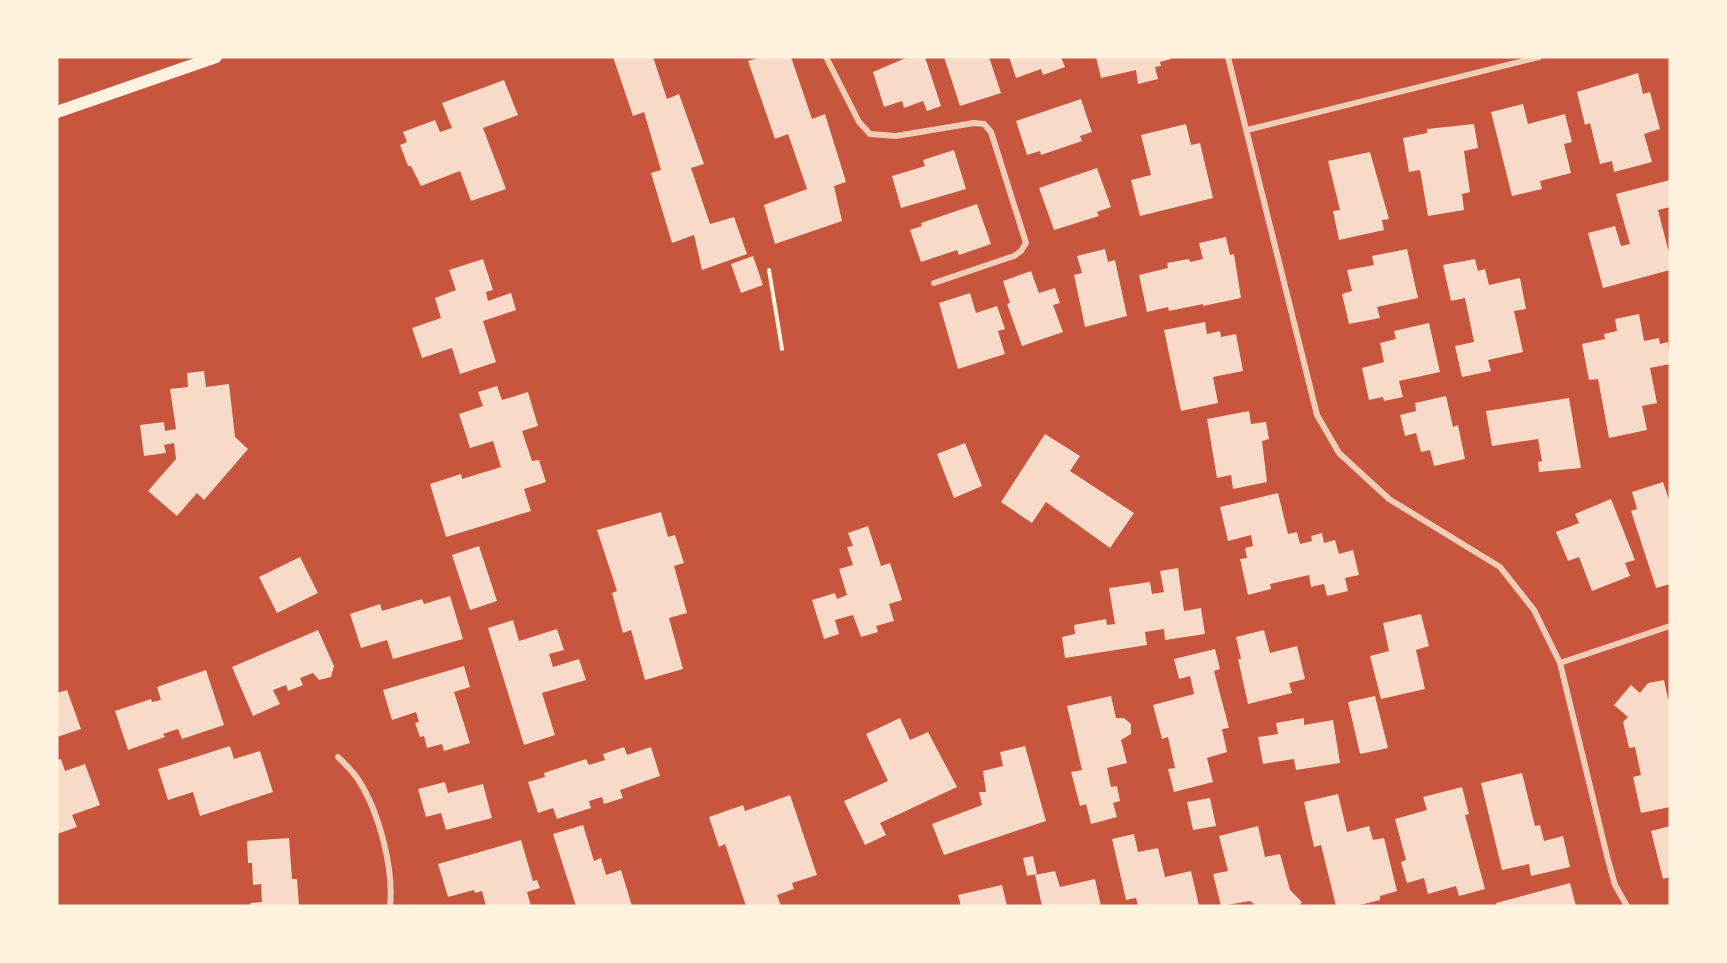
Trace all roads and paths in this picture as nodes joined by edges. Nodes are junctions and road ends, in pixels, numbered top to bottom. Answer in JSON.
{"nodes":[{"id":1,"x":216,"y":57,"type":"edge"},
{"id":2,"x":826,"y":57,"type":"edge"},
{"id":3,"x":1228,"y":57,"type":"edge"},
{"id":4,"x":1539,"y":57,"type":"edge"},
{"id":5,"x":57,"y":112,"type":"edge"},
{"id":6,"x":1247,"y":130,"type":"junction"},
{"id":7,"x":769,"y":270,"type":"dead end"},
{"id":8,"x":934,"y":283,"type":"dead end"},
{"id":9,"x":782,"y":349,"type":"dead end"},
{"id":10,"x":1670,"y":626,"type":"edge"},
{"id":11,"x":1560,"y":663,"type":"junction"},
{"id":12,"x":338,"y":757,"type":"dead end"},
{"id":13,"x":390,"y":906,"type":"edge"},
{"id":14,"x":1627,"y":906,"type":"edge"}],
"edges":[{"from":1,"to":5,"type":"main road"},
{"from":2,"to":8,"type":"street"},
{"from":3,"to":6,"type":"street"},
{"from":4,"to":6,"type":"street"},
{"from":6,"to":11,"type":"street"},
{"from":7,"to":9,"type":"path"},
{"from":10,"to":11,"type":"street"},
{"from":11,"to":14,"type":"street"},
{"from":12,"to":13,"type":"street"}]}
